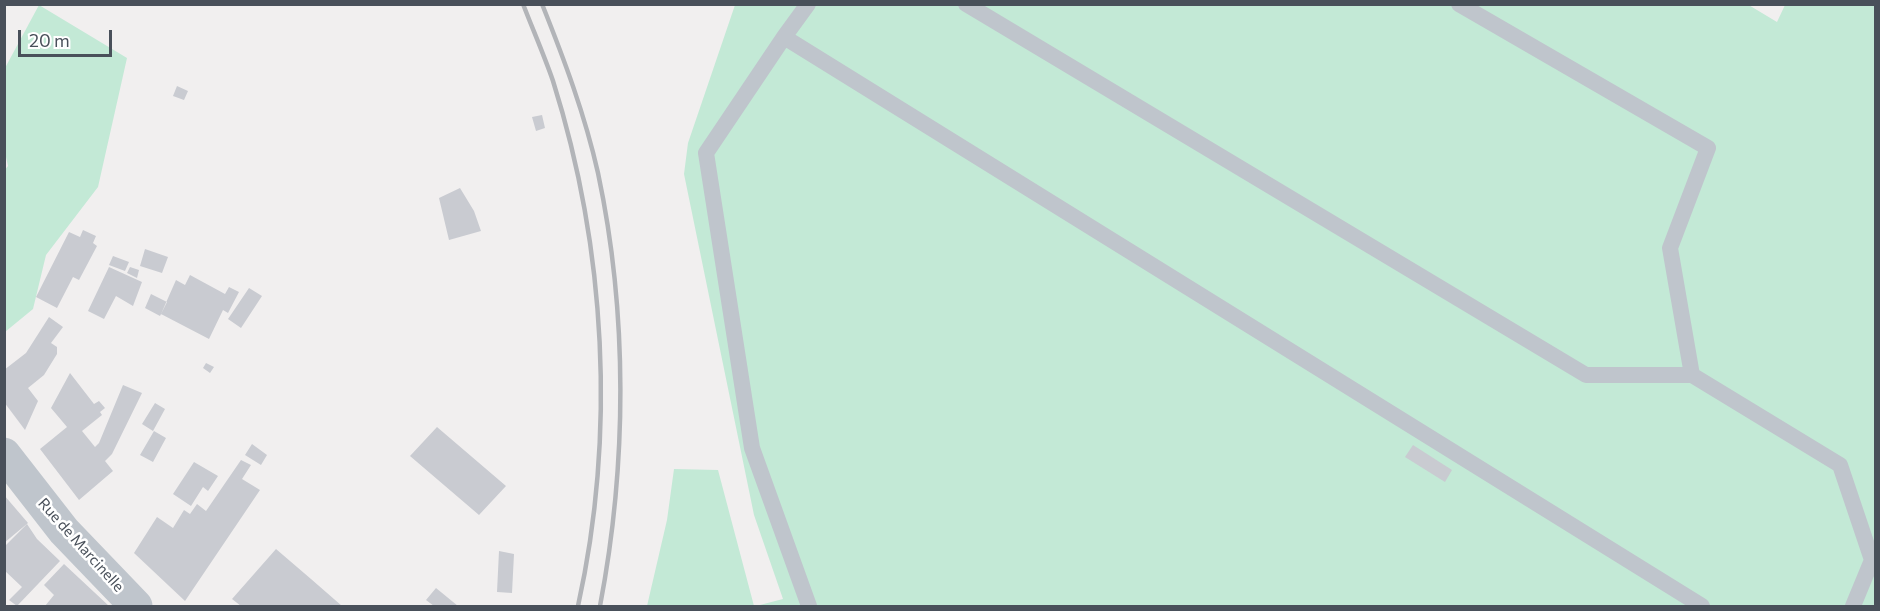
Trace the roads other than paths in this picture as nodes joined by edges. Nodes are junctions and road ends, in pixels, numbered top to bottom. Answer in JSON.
{"nodes":[{"id":1,"x":808,"y":4,"type":"edge"},
{"id":2,"x":966,"y":4,"type":"edge"},
{"id":3,"x":1459,"y":4,"type":"edge"},
{"id":4,"x":784,"y":37,"type":"junction"},
{"id":5,"x":1692,"y":375,"type":"junction"},
{"id":6,"x":4,"y":454,"type":"edge"},
{"id":7,"x":136,"y":606,"type":"edge"},
{"id":8,"x":808,"y":606,"type":"edge"},
{"id":9,"x":1702,"y":606,"type":"edge"},
{"id":10,"x":1853,"y":606,"type":"edge"}],
"edges":[{"from":1,"to":4,"type":"lane"},
{"from":2,"to":5,"type":"lane"},
{"from":3,"to":5,"type":"lane"},
{"from":4,"to":8,"type":"lane"},
{"from":4,"to":9,"type":"lane"},
{"from":5,"to":10,"type":"lane"},
{"from":6,"to":7,"type":"street","name":"Rue de Marcinelle"}]}
